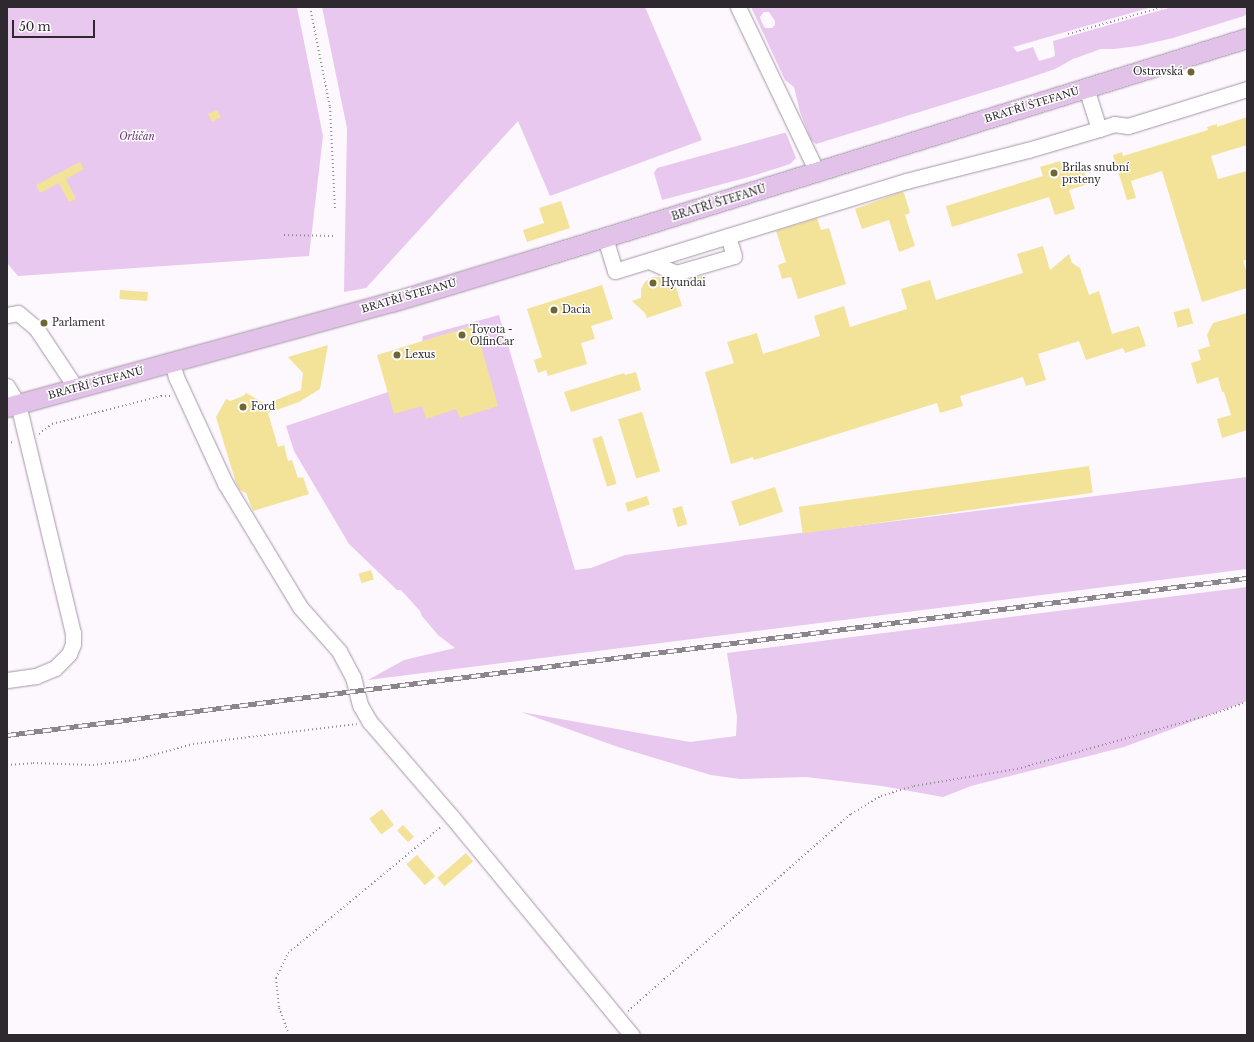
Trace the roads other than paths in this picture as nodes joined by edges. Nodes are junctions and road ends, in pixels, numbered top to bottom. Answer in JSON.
{"nodes":[{"id":1,"x":738,"y":7,"type":"edge"},
{"id":2,"x":1247,"y":39,"type":"edge"},
{"id":3,"x":1086,"y":88,"type":"junction"},
{"id":4,"x":1247,"y":89,"type":"edge"},
{"id":5,"x":1099,"y":129,"type":"junction"},
{"id":6,"x":817,"y":172,"type":"junction"},
{"id":7,"x":728,"y":236,"type":"junction"},
{"id":8,"x":605,"y":238,"type":"junction"},
{"id":9,"x":649,"y":261,"type":"junction"},
{"id":10,"x":7,"y":315,"type":"edge"},
{"id":11,"x":172,"y":362,"type":"junction"},
{"id":12,"x":7,"y":386,"type":"edge"},
{"id":13,"x":76,"y":388,"type":"junction"},
{"id":14,"x":12,"y":406,"type":"edge"},
{"id":15,"x":7,"y":680,"type":"edge"},
{"id":16,"x":632,"y":1035,"type":"edge"}],
"edges":[{"from":1,"to":6,"type":"street"},
{"from":2,"to":3,"type":"main road","name":"BRATŘÍ ŠTEFANŮ"},
{"from":3,"to":5,"type":"street"},
{"from":3,"to":6,"type":"main road","name":"BRATŘÍ ŠTEFANŮ"},
{"from":4,"to":5,"type":"street"},
{"from":5,"to":7,"type":"street"},
{"from":6,"to":8,"type":"main road","name":"BRATŘÍ ŠTEFANŮ"},
{"from":7,"to":9,"type":"street"},
{"from":7,"to":9,"type":"street"},
{"from":8,"to":9,"type":"street"},
{"from":8,"to":11,"type":"main road","name":"BRATŘÍ ŠTEFANŮ"},
{"from":10,"to":13,"type":"street"},
{"from":11,"to":13,"type":"main road","name":"BRATŘÍ ŠTEFANŮ"},
{"from":11,"to":16,"type":"street"},
{"from":12,"to":14,"type":"street"},
{"from":13,"to":14,"type":"main road","name":"BRATŘÍ ŠTEFANŮ"},
{"from":14,"to":15,"type":"street"}]}
